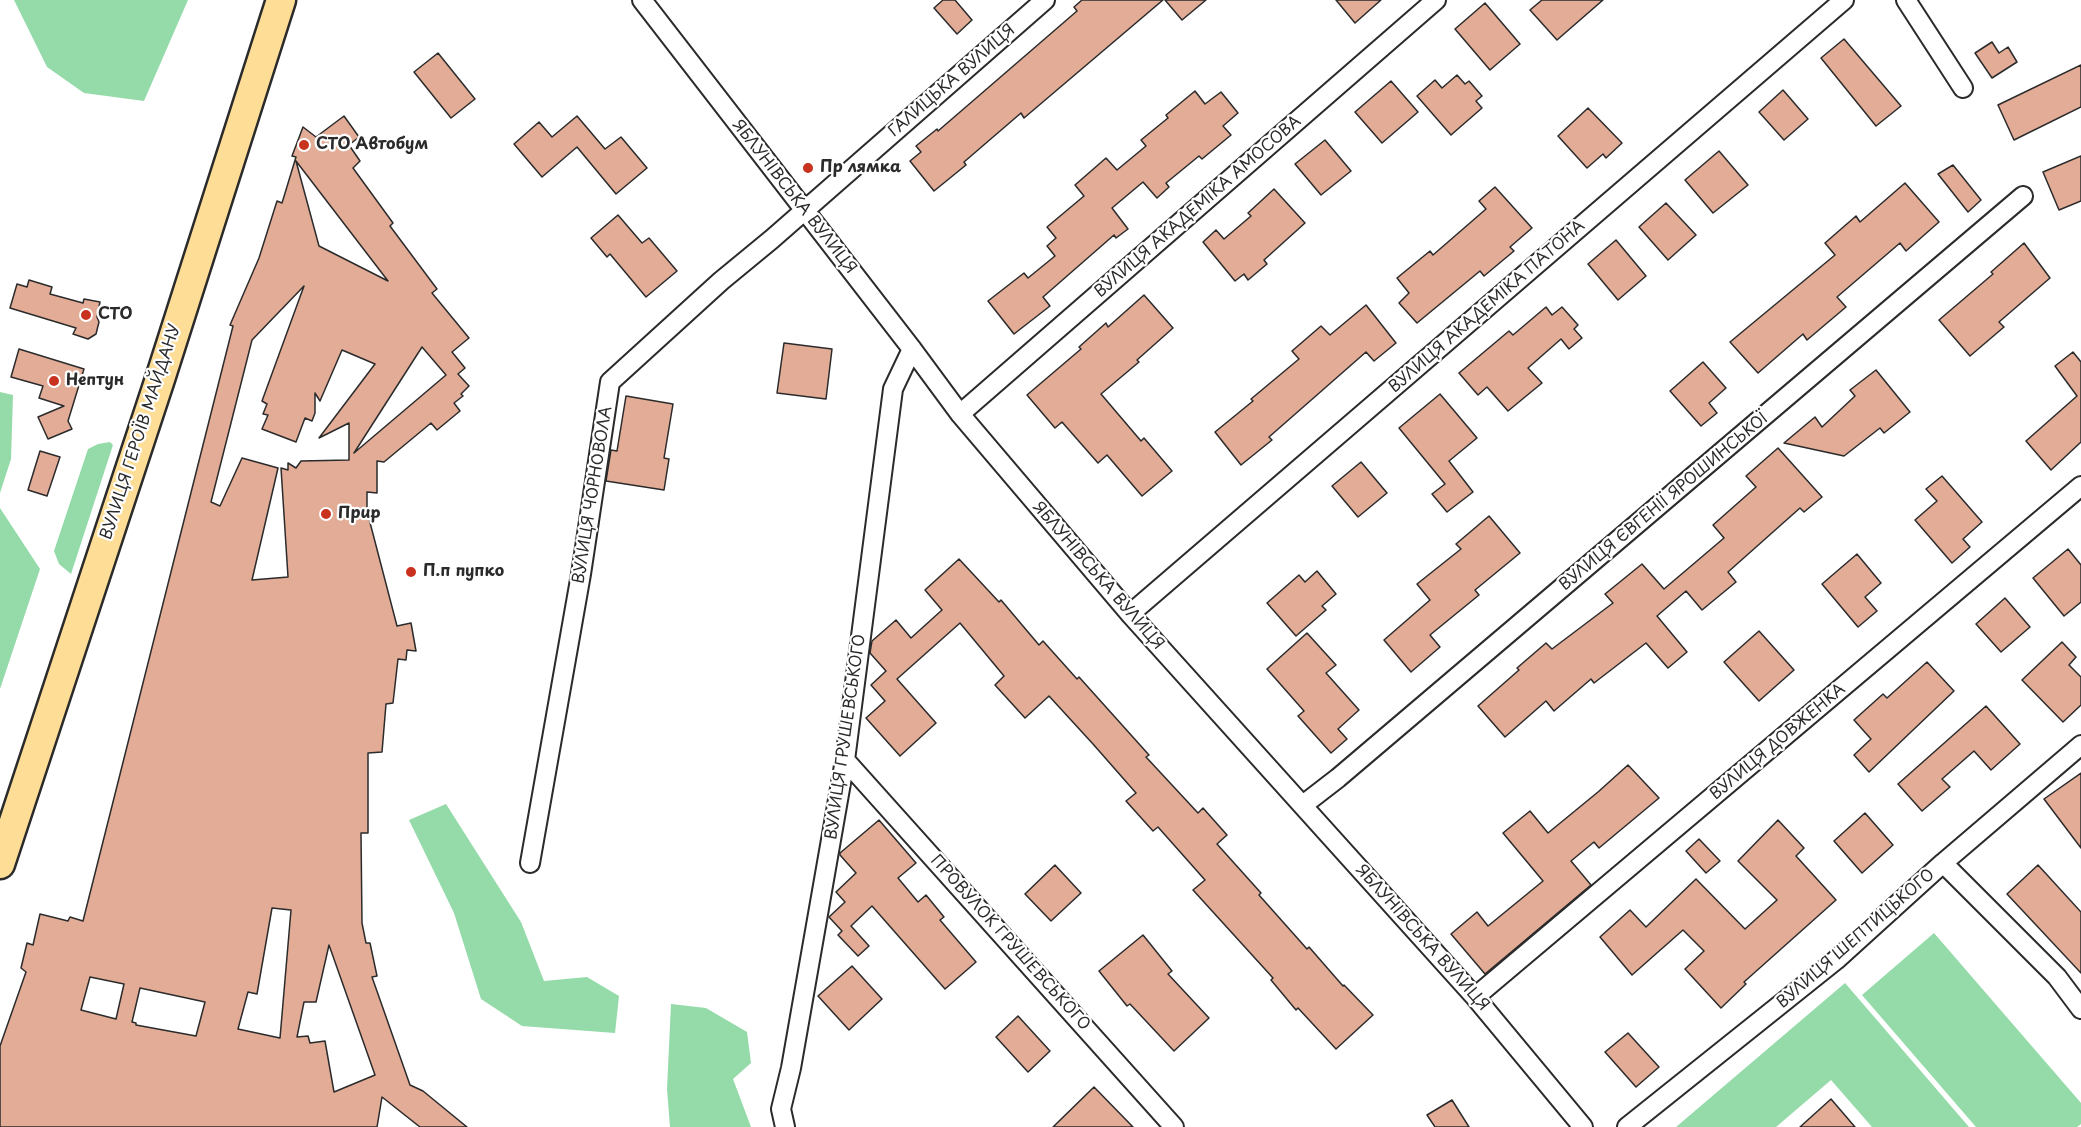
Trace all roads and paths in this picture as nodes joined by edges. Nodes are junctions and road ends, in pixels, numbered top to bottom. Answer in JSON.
{"nodes":[{"id":1,"x":281,"y":0,"type":"edge"},
{"id":2,"x":643,"y":0,"type":"edge"},
{"id":3,"x":1045,"y":0,"type":"edge"},
{"id":4,"x":1436,"y":0,"type":"edge"},
{"id":5,"x":1844,"y":0,"type":"edge"},
{"id":6,"x":1906,"y":0,"type":"edge"},
{"id":7,"x":1963,"y":88,"type":"dead end"},
{"id":8,"x":2023,"y":196,"type":"dead end"},
{"id":9,"x":804,"y":210,"type":"junction"},
{"id":10,"x":912,"y":349,"type":"junction"},
{"id":11,"x":960,"y":414,"type":"junction"},
{"id":12,"x":2081,"y":486,"type":"edge"},
{"id":13,"x":1130,"y":614,"type":"junction"},
{"id":14,"x":2081,"y":746,"type":"edge"},
{"id":15,"x":846,"y":760,"type":"junction"},
{"id":16,"x":1303,"y":804,"type":"junction"},
{"id":17,"x":530,"y":863,"type":"dead end"},
{"id":18,"x":1943,"y":863,"type":"junction"},
{"id":19,"x":0,"y":864,"type":"edge"},
{"id":20,"x":1475,"y":997,"type":"junction"},
{"id":21,"x":2081,"y":1009,"type":"edge"},
{"id":22,"x":785,"y":1127,"type":"edge"},
{"id":23,"x":1174,"y":1127,"type":"edge"},
{"id":24,"x":1583,"y":1127,"type":"edge"},
{"id":25,"x":1627,"y":1127,"type":"edge"}],
"edges":[{"from":1,"to":19,"type":"main road","name":"ВУЛИЦЯ ГЕРОЇВ МАЙДАНУ"},
{"from":2,"to":9,"type":"street","name":"ЯБЛУНІВСЬКА ВУЛИЦЯ"},
{"from":3,"to":9,"type":"street","name":"ГАЛИЦЬКА ВУЛИЦЯ"},
{"from":4,"to":11,"type":"street","name":"ВУЛИЦЯ АКАДЕМІКА АМОСОВА"},
{"from":5,"to":13,"type":"street","name":"ВУЛИЦЯ АКАДЕМІКА ПАТОНА"},
{"from":6,"to":7,"type":"street"},
{"from":8,"to":16,"type":"street","name":"ВУЛИЦЯ ЄВГЕНІЇ ЯРОШИНСЬКОЇ"},
{"from":9,"to":10,"type":"street","name":"ЯБЛУНІВСЬКА ВУЛИЦЯ"},
{"from":9,"to":17,"type":"street","name":"ВУЛИЦЯ ЧОРНОВОЛА"},
{"from":10,"to":11,"type":"street","name":"ЯБЛУНІВСЬКА ВУЛИЦЯ"},
{"from":10,"to":15,"type":"street","name":"ВУЛИЦЯ ГРУШЕВСЬКОГО"},
{"from":11,"to":13,"type":"street","name":"ЯБЛУНІВСЬКА ВУЛИЦЯ"},
{"from":12,"to":20,"type":"street","name":"ВУЛИЦЯ ДОВЖЕНКА"},
{"from":13,"to":16,"type":"street","name":"ЯБЛУНІВСЬКА ВУЛИЦЯ"},
{"from":14,"to":18,"type":"street","name":"ВУЛИЦЯ ШЕПТИЦЬКОГО"},
{"from":15,"to":22,"type":"street","name":"ВУЛИЦЯ ГРУШЕВСЬКОГО"},
{"from":15,"to":23,"type":"street","name":"ПРОВУЛОК ГРУШЕВСЬКОГО"},
{"from":16,"to":20,"type":"street","name":"ЯБЛУНІВСЬКА ВУЛИЦЯ"},
{"from":18,"to":21,"type":"street"},
{"from":18,"to":25,"type":"street","name":"ВУЛИЦЯ ШЕПТИЦЬКОГО"},
{"from":20,"to":24,"type":"street","name":"ЯБЛУНІВСЬКА ВУЛИЦЯ"}]}
